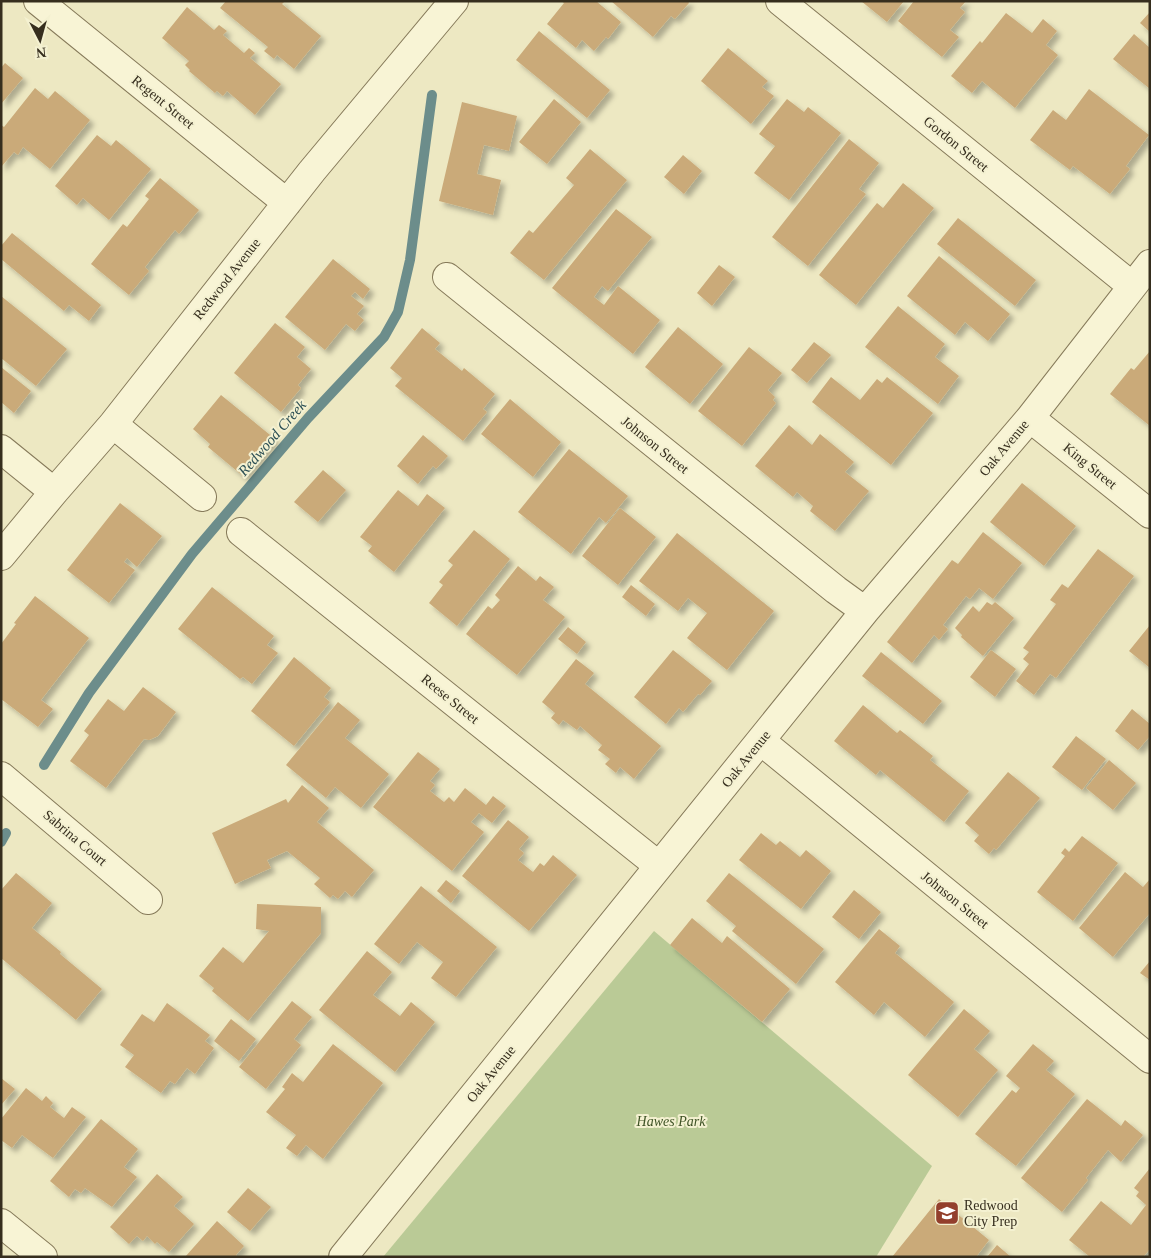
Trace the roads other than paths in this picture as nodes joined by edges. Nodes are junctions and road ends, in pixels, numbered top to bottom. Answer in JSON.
{"nodes":[{"id":1,"x":38,"y":1,"type":"edge"},
{"id":2,"x":454,"y":1,"type":"edge"},
{"id":3,"x":780,"y":1,"type":"edge"},
{"id":4,"x":287,"y":203,"type":"junction"},
{"id":5,"x":1150,"y":264,"type":"edge"},
{"id":6,"x":447,"y":277,"type":"dead end"},
{"id":7,"x":1132,"y":286,"type":"junction"},
{"id":8,"x":1030,"y":418,"type":"junction"},
{"id":9,"x":113,"y":424,"type":"junction"},
{"id":10,"x":1,"y":449,"type":"edge"},
{"id":11,"x":54,"y":492,"type":"junction"},
{"id":12,"x":202,"y":498,"type":"dead end"},
{"id":13,"x":1150,"y":514,"type":"edge"},
{"id":14,"x":241,"y":532,"type":"dead end"},
{"id":15,"x":1,"y":556,"type":"edge"},
{"id":16,"x":864,"y":612,"type":"junction"},
{"id":17,"x":761,"y":741,"type":"junction"},
{"id":18,"x":1,"y":776,"type":"edge"},
{"id":19,"x":659,"y":866,"type":"junction"},
{"id":20,"x":148,"y":900,"type":"dead end"},
{"id":21,"x":1150,"y":1059,"type":"edge"},
{"id":22,"x":1,"y":1222,"type":"edge"},
{"id":23,"x":43,"y":1257,"type":"edge"},
{"id":24,"x":343,"y":1257,"type":"edge"}],
"edges":[{"from":1,"to":4,"type":"street","name":"Regent Street"},
{"from":2,"to":4,"type":"street","name":"Redwood Avenue"},
{"from":3,"to":7,"type":"street","name":"Gordon Street"},
{"from":4,"to":9,"type":"street","name":"Redwood Avenue"},
{"from":5,"to":7,"type":"street","name":"Oak Avenue"},
{"from":6,"to":16,"type":"street","name":"Johnson Street"},
{"from":7,"to":8,"type":"street","name":"Oak Avenue"},
{"from":8,"to":13,"type":"street","name":"King Street"},
{"from":8,"to":16,"type":"street","name":"Oak Avenue"},
{"from":9,"to":11,"type":"street","name":"Redwood Avenue"},
{"from":9,"to":12,"type":"street"},
{"from":10,"to":11,"type":"street"},
{"from":11,"to":15,"type":"street","name":"Redwood Avenue"},
{"from":14,"to":19,"type":"street","name":"Reese Street"},
{"from":16,"to":17,"type":"street","name":"Oak Avenue"},
{"from":17,"to":19,"type":"street","name":"Oak Avenue"},
{"from":17,"to":21,"type":"street","name":"Johnson Street"},
{"from":18,"to":20,"type":"street","name":"Sabrina Court"},
{"from":19,"to":24,"type":"street","name":"Oak Avenue"},
{"from":22,"to":23,"type":"street"}]}
